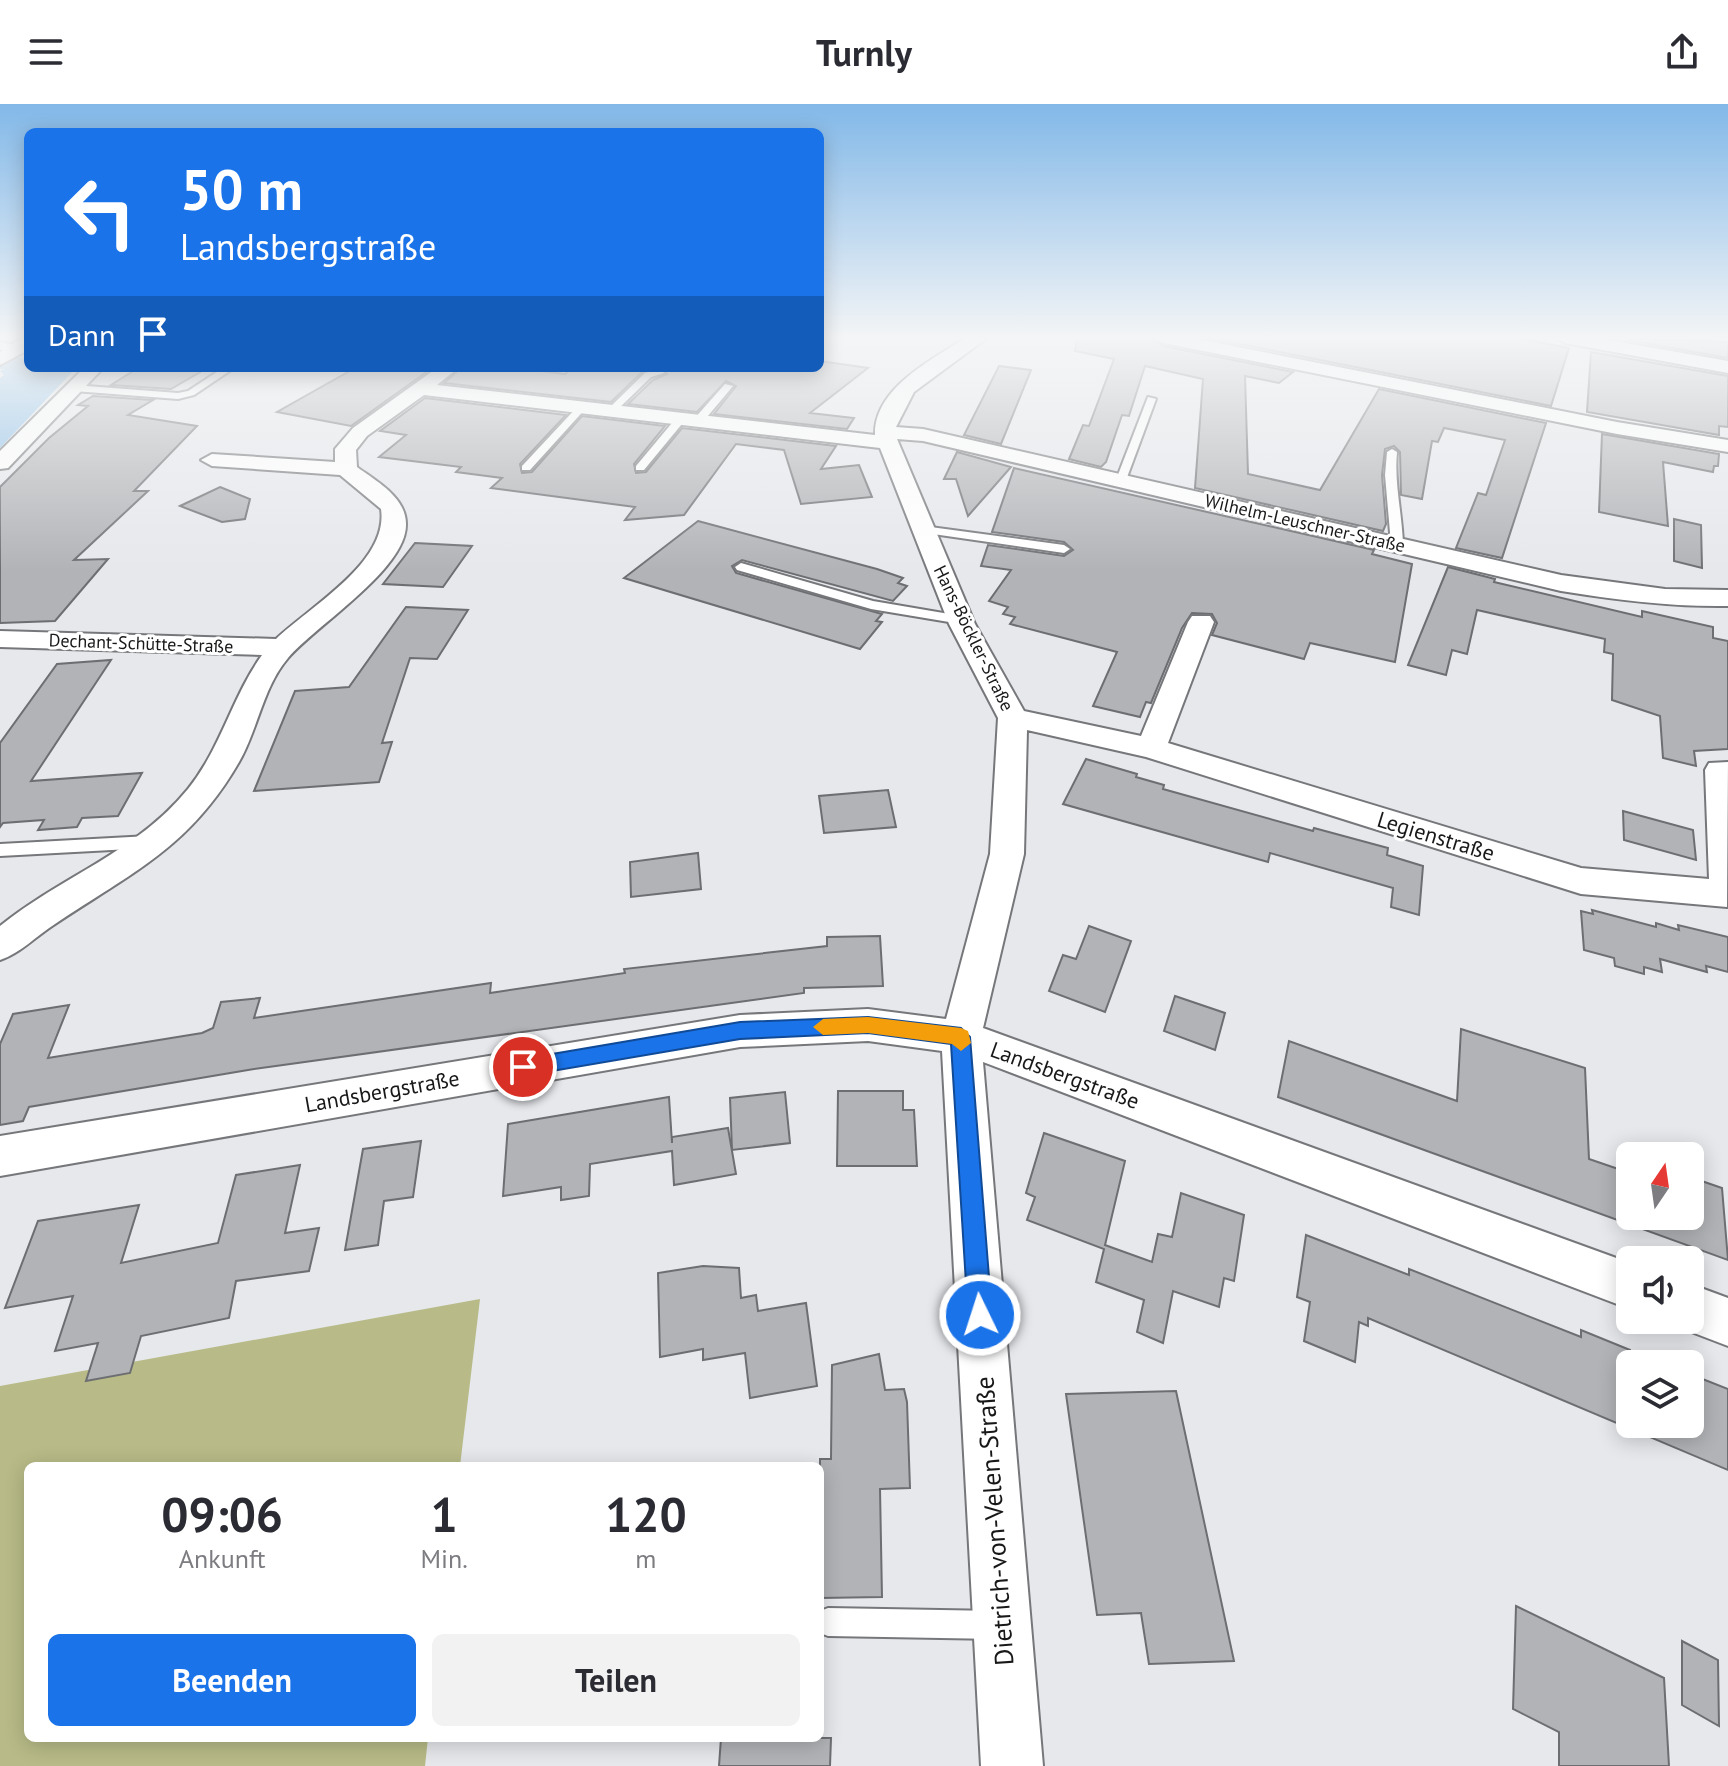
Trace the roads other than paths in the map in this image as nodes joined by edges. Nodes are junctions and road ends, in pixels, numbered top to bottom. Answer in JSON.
{"nodes":[{"id":1,"x":47,"y":416,"type":"edge"},
{"id":2,"x":383,"y":416,"type":"edge"},
{"id":3,"x":574,"y":416,"type":"edge"},
{"id":4,"x":655,"y":416,"type":"edge"},
{"id":5,"x":695,"y":416,"type":"edge"},
{"id":6,"x":887,"y":416,"type":"edge"},
{"id":7,"x":1145,"y":416,"type":"edge"},
{"id":8,"x":1554,"y":416,"type":"edge"},
{"id":9,"x":690,"y":420,"type":"junction"},
{"id":10,"x":885,"y":437,"type":"junction"},
{"id":11,"x":1728,"y":446,"type":"edge"},
{"id":12,"x":1392,"y":452,"type":"dead end"},
{"id":13,"x":212,"y":460,"type":"dead end"},
{"id":14,"x":0,"y":463,"type":"edge"},
{"id":15,"x":526,"y":468,"type":"dead end"},
{"id":16,"x":640,"y":468,"type":"dead end"},
{"id":17,"x":346,"y":469,"type":"junction"},
{"id":18,"x":1121,"y":480,"type":"junction"},
{"id":19,"x":923,"y":530,"type":"junction"},
{"id":20,"x":1397,"y":544,"type":"junction"},
{"id":21,"x":1064,"y":549,"type":"dead end"},
{"id":22,"x":741,"y":567,"type":"dead end"},
{"id":23,"x":1728,"y":598,"type":"edge"},
{"id":24,"x":961,"y":620,"type":"junction"},
{"id":25,"x":1201,"y":622,"type":"dead end"},
{"id":26,"x":0,"y":639,"type":"edge"},
{"id":27,"x":282,"y":647,"type":"junction"},
{"id":28,"x":1013,"y":718,"type":"junction"},
{"id":29,"x":1151,"y":748,"type":"junction"},
{"id":30,"x":1720,"y":770,"type":"dead end"},
{"id":31,"x":152,"y":842,"type":"junction"},
{"id":32,"x":0,"y":850,"type":"edge"},
{"id":33,"x":1728,"y":894,"type":"edge"},
{"id":34,"x":0,"y":946,"type":"edge"},
{"id":35,"x":961,"y":1037,"type":"junction"},
{"id":36,"x":0,"y":1156,"type":"edge"},
{"id":37,"x":1616,"y":1281,"type":"edge"},
{"id":38,"x":1704,"y":1313,"type":"edge"},
{"id":39,"x":1728,"y":1322,"type":"edge"},
{"id":40,"x":828,"y":1622,"type":"dead end"},
{"id":41,"x":1001,"y":1625,"type":"junction"},
{"id":42,"x":1012,"y":1766,"type":"edge"}],
"edges":[{"from":1,"to":14,"type":"street"},
{"from":2,"to":17,"type":"street"},
{"from":3,"to":15,"type":"lane"},
{"from":4,"to":9,"type":"street","name":"Wilhelm-Leuschner-Straße"},
{"from":5,"to":9,"type":"lane"},
{"from":6,"to":10,"type":"street"},
{"from":7,"to":18,"type":"lane"},
{"from":8,"to":11,"type":"street"},
{"from":9,"to":10,"type":"street","name":"Wilhelm-Leuschner-Straße"},
{"from":9,"to":16,"type":"lane"},
{"from":10,"to":18,"type":"street","name":"Wilhelm-Leuschner-Straße"},
{"from":10,"to":19,"type":"street","name":"Hans-Böckler-Straße"},
{"from":12,"to":20,"type":"lane"},
{"from":13,"to":17,"type":"street"},
{"from":17,"to":27,"type":"street"},
{"from":18,"to":20,"type":"street","name":"Wilhelm-Leuschner-Straße"},
{"from":19,"to":21,"type":"lane"},
{"from":19,"to":24,"type":"street","name":"Hans-Böckler-Straße"},
{"from":20,"to":23,"type":"street","name":"Wilhelm-Leuschner-Straße"},
{"from":22,"to":24,"type":"lane"},
{"from":24,"to":28,"type":"street","name":"Hans-Böckler-Straße"},
{"from":25,"to":29,"type":"street"},
{"from":26,"to":27,"type":"street","name":"Dechant-Schütte-Straße"},
{"from":27,"to":31,"type":"street"},
{"from":28,"to":29,"type":"street","name":"Legienstraße"},
{"from":28,"to":35,"type":"street","name":"Hans-Böckler-Straße"},
{"from":29,"to":33,"type":"street","name":"Legienstraße"},
{"from":30,"to":33,"type":"street","name":"Legienstraße"},
{"from":31,"to":32,"type":"lane"},
{"from":31,"to":34,"type":"street"},
{"from":35,"to":36,"type":"street","name":"Landsbergstraße"},
{"from":35,"to":37,"type":"street","name":"Landsbergstraße"},
{"from":35,"to":41,"type":"street","name":"Dietrich-von-Velen-Straße"},
{"from":38,"to":39,"type":"street"},
{"from":40,"to":41,"type":"lane"},
{"from":41,"to":42,"type":"street","name":"Dietrich-von-Velen-Straße"}]}
